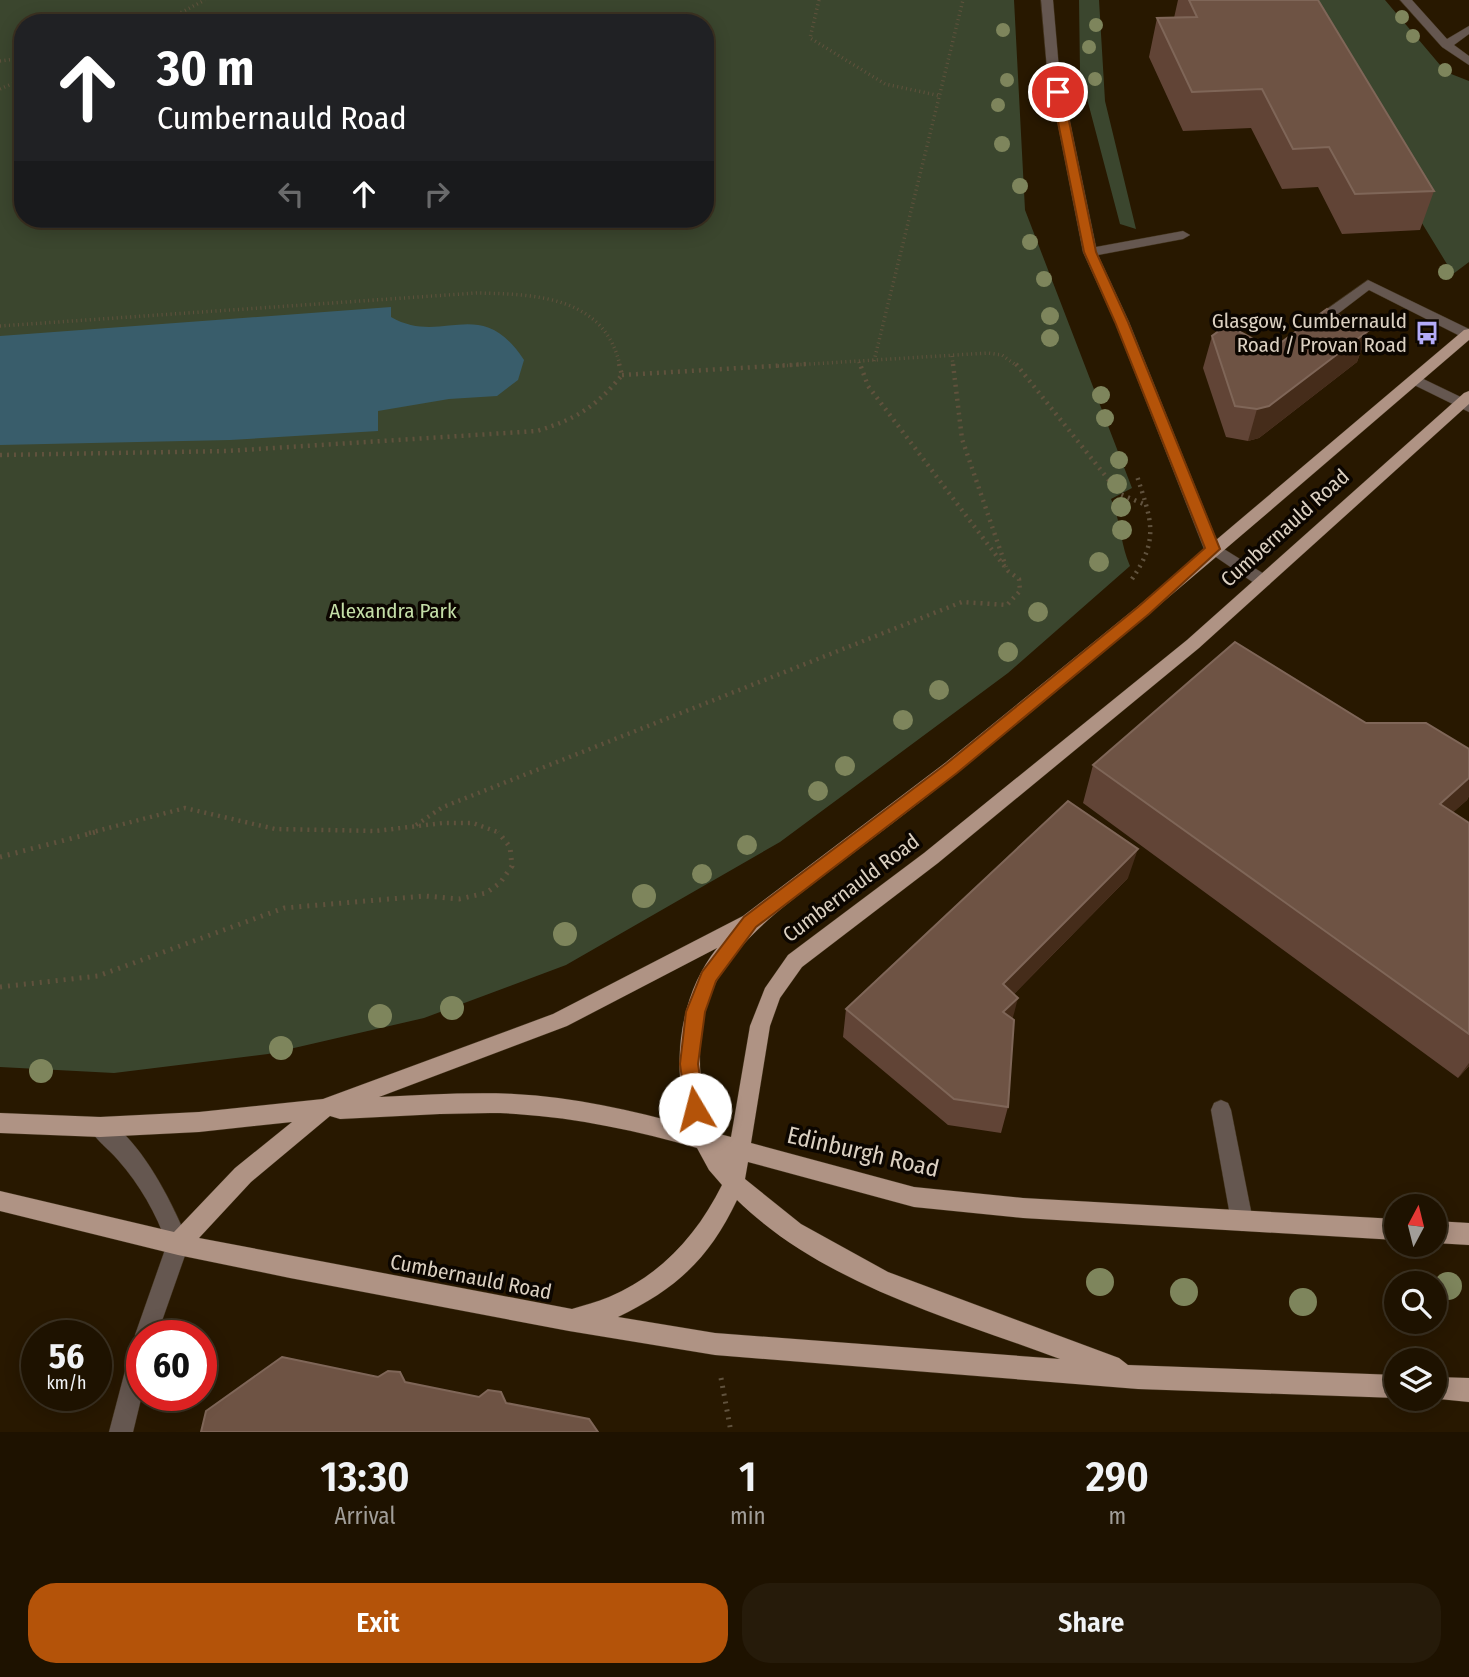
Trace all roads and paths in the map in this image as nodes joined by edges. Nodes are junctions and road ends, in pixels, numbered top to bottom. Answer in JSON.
{"nodes":[{"id":1,"x":205,"y":0,"type":"edge"},
{"id":2,"x":819,"y":0,"type":"edge"},
{"id":3,"x":963,"y":0,"type":"edge"},
{"id":4,"x":1047,"y":0,"type":"edge"},
{"id":5,"x":1406,"y":0,"type":"edge"},
{"id":6,"x":178,"y":14,"type":"edge"},
{"id":7,"x":1469,"y":29,"type":"edge"},
{"id":8,"x":1446,"y":45,"type":"junction"},
{"id":9,"x":1469,"y":61,"type":"edge"},
{"id":10,"x":941,"y":96,"type":"junction"},
{"id":11,"x":1183,"y":235,"type":"dead end"},
{"id":12,"x":1090,"y":252,"type":"junction"},
{"id":13,"x":1322,"y":319,"type":"edge"},
{"id":14,"x":0,"y":326,"type":"edge"},
{"id":15,"x":1468,"y":333,"type":"edge"},
{"id":16,"x":952,"y":356,"type":"junction"},
{"id":17,"x":874,"y":361,"type":"junction"},
{"id":18,"x":859,"y":362,"type":"junction"},
{"id":19,"x":622,"y":374,"type":"junction"},
{"id":20,"x":1415,"y":380,"type":"junction"},
{"id":21,"x":1466,"y":402,"type":"edge"},
{"id":22,"x":0,"y":455,"type":"edge"},
{"id":23,"x":1137,"y":476,"type":"dead end"},
{"id":24,"x":1146,"y":505,"type":"junction"},
{"id":25,"x":1212,"y":549,"type":"junction"},
{"id":26,"x":1008,"y":571,"type":"junction"},
{"id":27,"x":1130,"y":581,"type":"dead end"},
{"id":28,"x":1263,"y":581,"type":"junction"},
{"id":29,"x":415,"y":826,"type":"junction"},
{"id":30,"x":0,"y":857,"type":"edge"},
{"id":31,"x":750,"y":922,"type":"junction"},
{"id":32,"x":0,"y":988,"type":"edge"},
{"id":33,"x":323,"y":1109,"type":"junction"},
{"id":34,"x":1221,"y":1110,"type":"dead end"},
{"id":35,"x":0,"y":1123,"type":"edge"},
{"id":36,"x":100,"y":1127,"type":"junction"},
{"id":37,"x":705,"y":1140,"type":"junction"},
{"id":38,"x":741,"y":1152,"type":"junction"},
{"id":39,"x":734,"y":1182,"type":"junction"},
{"id":40,"x":0,"y":1202,"type":"edge"},
{"id":41,"x":1242,"y":1221,"type":"junction"},
{"id":42,"x":1384,"y":1229,"type":"edge"},
{"id":43,"x":1447,"y":1233,"type":"edge"},
{"id":44,"x":1469,"y":1234,"type":"edge"},
{"id":45,"x":178,"y":1244,"type":"junction"},
{"id":46,"x":151,"y":1320,"type":"edge"},
{"id":47,"x":569,"y":1320,"type":"junction"},
{"id":48,"x":715,"y":1344,"type":"junction"},
{"id":49,"x":1138,"y":1377,"type":"junction"},
{"id":50,"x":1384,"y":1387,"type":"edge"},
{"id":51,"x":1447,"y":1389,"type":"edge"},
{"id":52,"x":1469,"y":1390,"type":"edge"},
{"id":53,"x":127,"y":1411,"type":"edge"},
{"id":54,"x":121,"y":1432,"type":"edge"},
{"id":55,"x":731,"y":1432,"type":"edge"}],
"edges":[{"from":1,"to":6,"type":"path"},
{"from":2,"to":10,"type":"path"},
{"from":3,"to":10,"type":"path"},
{"from":4,"to":12,"type":"street"},
{"from":5,"to":8,"type":"street"},
{"from":7,"to":8,"type":"street"},
{"from":8,"to":9,"type":"street"},
{"from":10,"to":17,"type":"path"},
{"from":11,"to":12,"type":"street"},
{"from":12,"to":25,"type":"street"},
{"from":13,"to":15,"type":"street"},
{"from":14,"to":19,"type":"path"},
{"from":15,"to":20,"type":"main road","name":"Cumbernauld Road"},
{"from":16,"to":17,"type":"path"},
{"from":16,"to":24,"type":"path"},
{"from":16,"to":26,"type":"path"},
{"from":17,"to":18,"type":"path"},
{"from":18,"to":19,"type":"path"},
{"from":18,"to":26,"type":"path"},
{"from":19,"to":22,"type":"path"},
{"from":20,"to":21,"type":"street"},
{"from":20,"to":25,"type":"main road","name":"Cumbernauld Road"},
{"from":21,"to":28,"type":"main road","name":"Cumbernauld Road"},
{"from":23,"to":24,"type":"path"},
{"from":24,"to":27,"type":"path"},
{"from":25,"to":28,"type":"street"},
{"from":25,"to":31,"type":"main road","name":"Cumbernauld Road"},
{"from":26,"to":29,"type":"path"},
{"from":28,"to":38,"type":"main road","name":"Cumbernauld Road"},
{"from":29,"to":30,"type":"path"},
{"from":29,"to":32,"type":"path"},
{"from":31,"to":33,"type":"main road"},
{"from":31,"to":37,"type":"main road"},
{"from":33,"to":36,"type":"main road"},
{"from":33,"to":37,"type":"main road","name":"Edinburgh Road"},
{"from":33,"to":45,"type":"main road"},
{"from":34,"to":41,"type":"street"},
{"from":35,"to":36,"type":"main road"},
{"from":36,"to":45,"type":"street"},
{"from":37,"to":38,"type":"main road","name":"Edinburgh Road"},
{"from":37,"to":39,"type":"main road"},
{"from":38,"to":39,"type":"main road","name":"Cumbernauld Road"},
{"from":38,"to":41,"type":"main road","name":"Edinburgh Road"},
{"from":39,"to":47,"type":"main road","name":"Cumbernauld Road"},
{"from":39,"to":49,"type":"main road"},
{"from":40,"to":45,"type":"main road","name":"Cumbernauld Road"},
{"from":41,"to":42,"type":"main road","name":"Edinburgh Road"},
{"from":43,"to":44,"type":"main road"},
{"from":45,"to":46,"type":"street"},
{"from":45,"to":47,"type":"main road","name":"Cumbernauld Road"},
{"from":47,"to":48,"type":"main road"},
{"from":48,"to":49,"type":"main road"},
{"from":48,"to":55,"type":"path"},
{"from":49,"to":50,"type":"main road"},
{"from":51,"to":52,"type":"main road"},
{"from":53,"to":54,"type":"street"}]}
